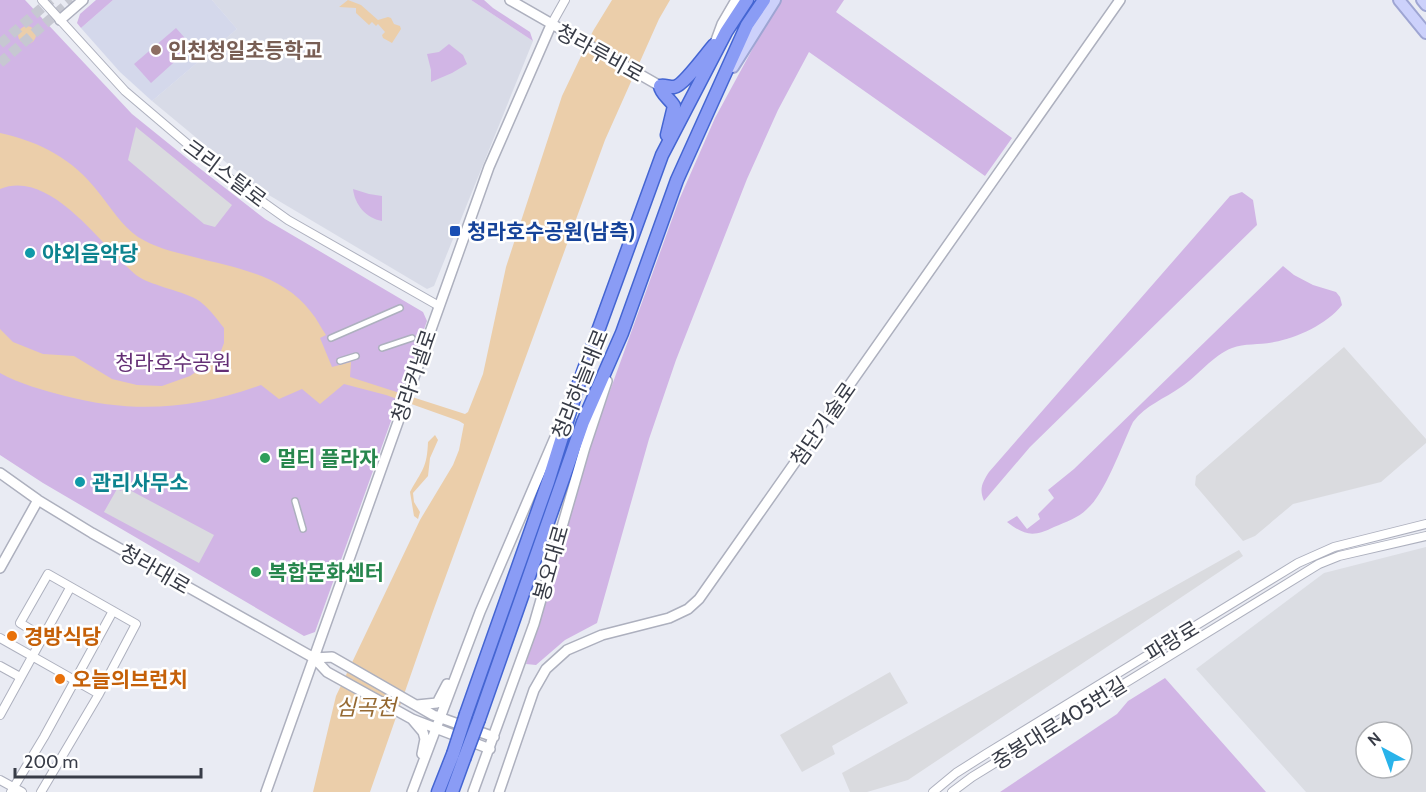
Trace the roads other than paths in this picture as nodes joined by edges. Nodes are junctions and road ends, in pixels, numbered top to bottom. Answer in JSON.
{"nodes":[{"id":1,"x":42,"y":0,"type":"edge"},
{"id":2,"x":510,"y":0,"type":"edge"},
{"id":3,"x":565,"y":0,"type":"edge"},
{"id":4,"x":736,"y":0,"type":"edge"},
{"id":5,"x":747,"y":0,"type":"edge"},
{"id":6,"x":764,"y":0,"type":"edge"},
{"id":7,"x":775,"y":0,"type":"edge"},
{"id":8,"x":1120,"y":0,"type":"edge"},
{"id":9,"x":1399,"y":0,"type":"edge"},
{"id":10,"x":1422,"y":0,"type":"edge"},
{"id":11,"x":79,"y":1,"type":"edge"},
{"id":12,"x":1426,"y":5,"type":"edge"},
{"id":13,"x":60,"y":20,"type":"junction"},
{"id":14,"x":551,"y":25,"type":"junction"},
{"id":15,"x":1426,"y":33,"type":"edge"},
{"id":16,"x":714,"y":45,"type":"junction"},
{"id":17,"x":698,"y":86,"type":"junction"},
{"id":18,"x":660,"y":87,"type":"junction"},
{"id":19,"x":710,"y":105,"type":"junction"},
{"id":20,"x":662,"y":155,"type":"junction"},
{"id":21,"x":439,"y":306,"type":"junction"},
{"id":22,"x":400,"y":308,"type":"dead end"},
{"id":23,"x":622,"y":333,"type":"junction"},
{"id":24,"x":331,"y":338,"type":"dead end"},
{"id":25,"x":412,"y":338,"type":"dead end"},
{"id":26,"x":382,"y":348,"type":"dead end"},
{"id":27,"x":356,"y":356,"type":"dead end"},
{"id":28,"x":340,"y":361,"type":"dead end"},
{"id":29,"x":579,"y":383,"type":"junction"},
{"id":30,"x":0,"y":473,"type":"edge"},
{"id":31,"x":38,"y":500,"type":"junction"},
{"id":32,"x":295,"y":501,"type":"dead end"},
{"id":33,"x":1426,"y":524,"type":"edge"},
{"id":34,"x":303,"y":529,"type":"dead end"},
{"id":35,"x":1426,"y":536,"type":"edge"},
{"id":36,"x":0,"y":568,"type":"edge"},
{"id":37,"x":70,"y":588,"type":"junction"},
{"id":38,"x":113,"y":610,"type":"junction"},
{"id":39,"x":43,"y":637,"type":"junction"},
{"id":40,"x":0,"y":638,"type":"edge"},
{"id":41,"x":32,"y":657,"type":"junction"},
{"id":42,"x":314,"y":658,"type":"junction"},
{"id":43,"x":460,"y":664,"type":"junction"},
{"id":44,"x":0,"y":666,"type":"edge"},
{"id":45,"x":20,"y":677,"type":"junction"},
{"id":46,"x":75,"y":680,"type":"junction"},
{"id":47,"x":99,"y":694,"type":"junction"},
{"id":48,"x":417,"y":705,"type":"junction"},
{"id":49,"x":0,"y":715,"type":"edge"},
{"id":50,"x":412,"y":719,"type":"junction"},
{"id":51,"x":439,"y":723,"type":"junction"},
{"id":52,"x":494,"y":736,"type":"junction"},
{"id":53,"x":490,"y":748,"type":"junction"},
{"id":54,"x":458,"y":756,"type":"junction"},
{"id":55,"x":422,"y":763,"type":"junction"},
{"id":56,"x":0,"y":780,"type":"edge"},
{"id":57,"x":12,"y":790,"type":"edge"},
{"id":58,"x":22,"y":792,"type":"edge"},
{"id":59,"x":41,"y":792,"type":"edge"},
{"id":60,"x":266,"y":792,"type":"edge"},
{"id":61,"x":412,"y":792,"type":"edge"},
{"id":62,"x":438,"y":792,"type":"edge"},
{"id":63,"x":452,"y":792,"type":"edge"},
{"id":64,"x":473,"y":792,"type":"edge"},
{"id":65,"x":499,"y":792,"type":"edge"},
{"id":66,"x":933,"y":792,"type":"edge"},
{"id":67,"x":952,"y":792,"type":"edge"}],
"edges":[{"from":1,"to":13,"type":"street","name":"크리스탈로"},
{"from":2,"to":14,"type":"street","name":"청라루비로"},
{"from":3,"to":14,"type":"street","name":"청라커낼로"},
{"from":4,"to":16,"type":"street"},
{"from":5,"to":17,"type":"highway","name":"청라하늘대로"},
{"from":6,"to":19,"type":"highway","name":"청라하늘대로"},
{"from":7,"to":19,"type":"main road"},
{"from":8,"to":65,"type":"street","name":"첨단기술로"},
{"from":9,"to":15,"type":"main road"},
{"from":10,"to":12,"type":"main road"},
{"from":11,"to":13,"type":"street"},
{"from":13,"to":21,"type":"street","name":"크리스탈로"},
{"from":14,"to":18,"type":"street","name":"청라루비로"},
{"from":14,"to":21,"type":"street","name":"청라커낼로"},
{"from":16,"to":17,"type":"street"},
{"from":16,"to":18,"type":"highway"},
{"from":17,"to":20,"type":"highway","name":"청라하늘대로"},
{"from":18,"to":20,"type":"highway"},
{"from":19,"to":23,"type":"highway","name":"청라하늘대로"},
{"from":20,"to":29,"type":"highway","name":"청라하늘대로"},
{"from":21,"to":42,"type":"street","name":"청라커낼로"},
{"from":22,"to":24,"type":"street"},
{"from":23,"to":52,"type":"street","name":"봉오대로"},
{"from":23,"to":54,"type":"highway","name":"청라하늘대로","bridge":true},
{"from":25,"to":26,"type":"street"},
{"from":27,"to":28,"type":"street"},
{"from":29,"to":43,"type":"street","name":"봉오대로"},
{"from":29,"to":54,"type":"highway","name":"청라하늘대로","bridge":true},
{"from":30,"to":31,"type":"street","name":"청라대로"},
{"from":31,"to":36,"type":"street"},
{"from":31,"to":42,"type":"street","name":"청라대로"},
{"from":32,"to":34,"type":"street"},
{"from":33,"to":66,"type":"street","name":"파랑로"},
{"from":35,"to":67,"type":"street","name":"중봉대로405번길"},
{"from":37,"to":38,"type":"street"},
{"from":37,"to":39,"type":"street"},
{"from":37,"to":39,"type":"street"},
{"from":38,"to":46,"type":"street"},
{"from":38,"to":47,"type":"street"},
{"from":39,"to":41,"type":"street"},
{"from":40,"to":41,"type":"street"},
{"from":41,"to":45,"type":"street"},
{"from":41,"to":46,"type":"street"},
{"from":42,"to":48,"type":"street"},
{"from":42,"to":50,"type":"street","name":"청라대로"},
{"from":42,"to":60,"type":"street","name":"청라커낼로"},
{"from":43,"to":48,"type":"street"},
{"from":43,"to":51,"type":"street","name":"봉오대로"},
{"from":44,"to":45,"type":"street"},
{"from":45,"to":49,"type":"street"},
{"from":46,"to":47,"type":"street"},
{"from":46,"to":57,"type":"street"},
{"from":47,"to":59,"type":"street"},
{"from":48,"to":51,"type":"street"},
{"from":50,"to":51,"type":"street"},
{"from":50,"to":55,"type":"street"},
{"from":51,"to":52,"type":"street"},
{"from":51,"to":53,"type":"street"},
{"from":51,"to":55,"type":"street","name":"봉오대로"},
{"from":52,"to":53,"type":"street","name":"봉오대로"},
{"from":53,"to":64,"type":"street","name":"봉오대로"},
{"from":54,"to":62,"type":"highway","name":"청라하늘대로"},
{"from":54,"to":63,"type":"highway","name":"청라하늘대로"},
{"from":55,"to":61,"type":"street","name":"봉오대로"},
{"from":56,"to":57,"type":"street"},
{"from":57,"to":58,"type":"street"}]}
